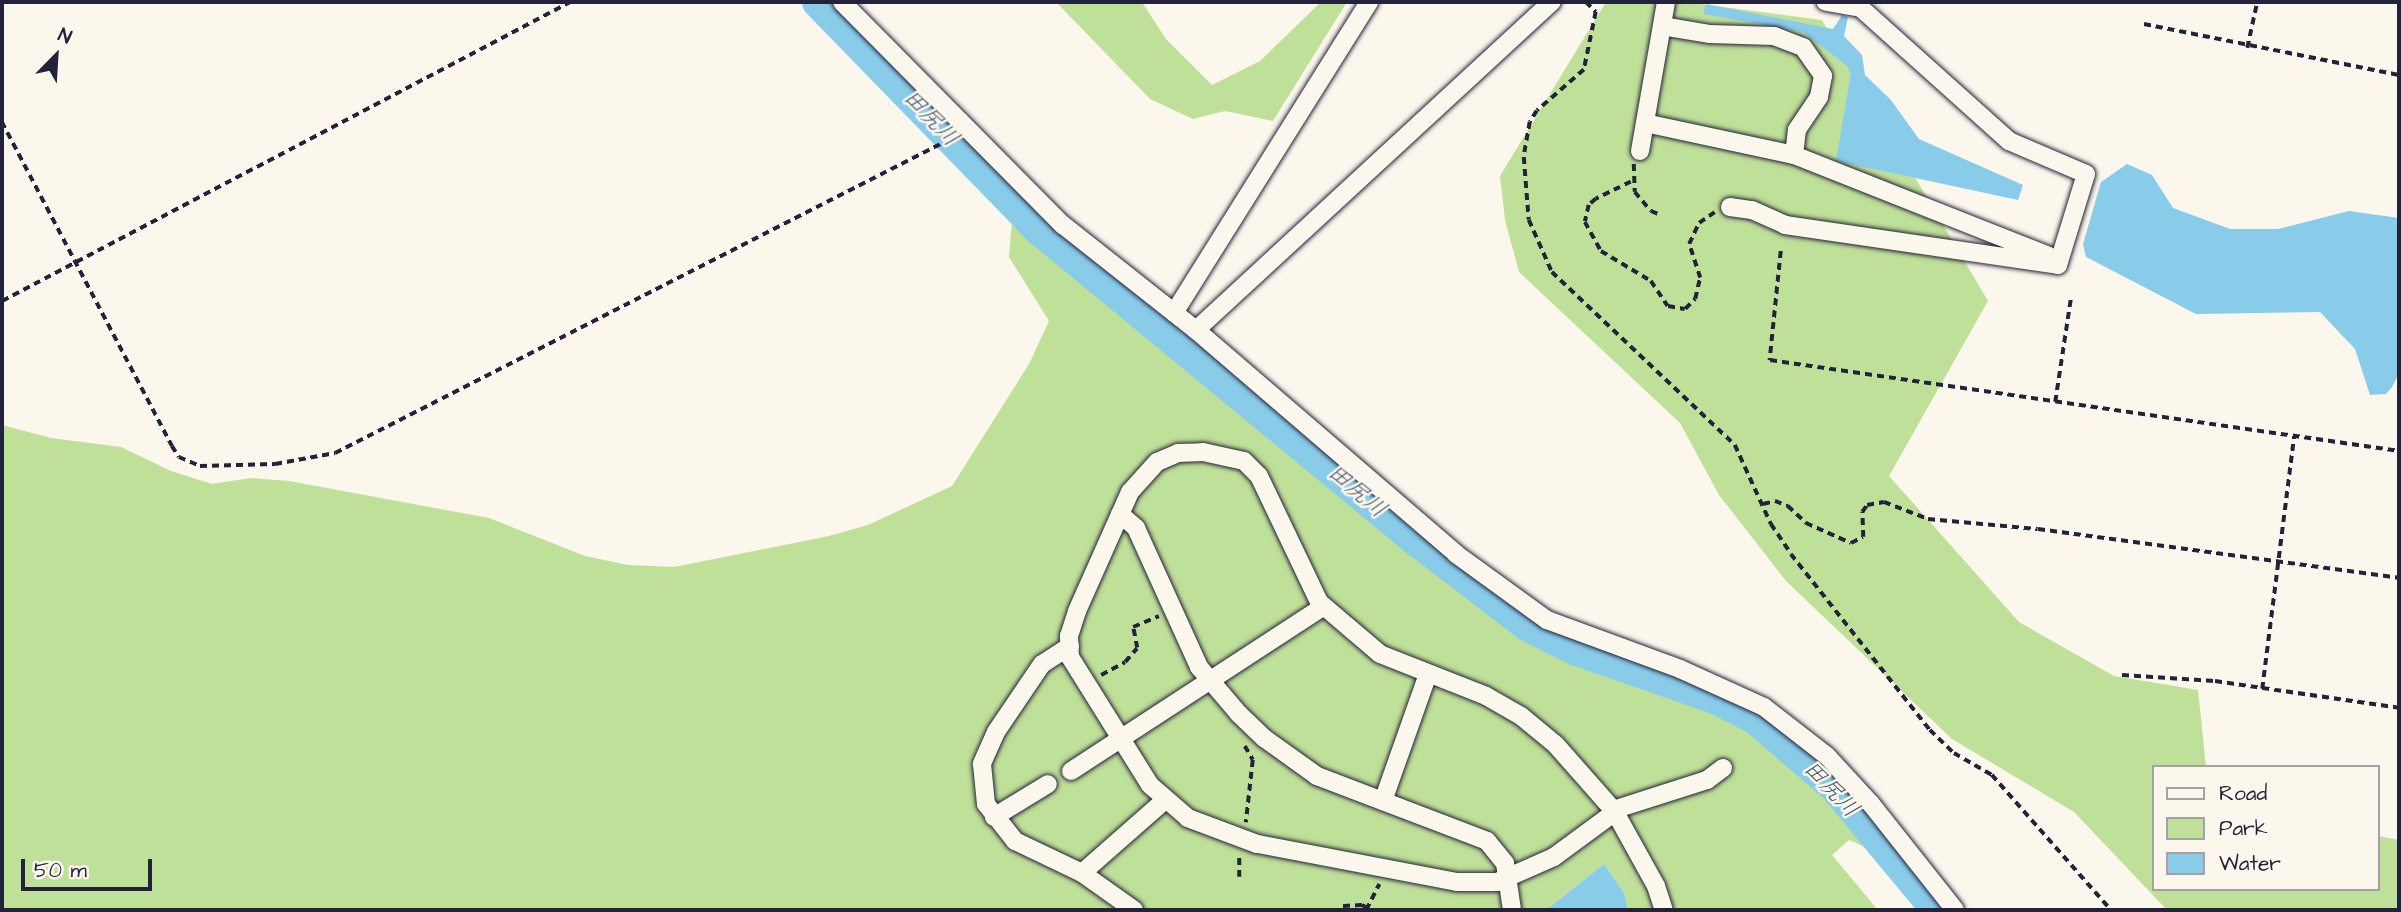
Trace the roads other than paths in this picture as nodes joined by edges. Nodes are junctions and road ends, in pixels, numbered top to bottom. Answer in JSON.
{"nodes":[{"id":1,"x":842,"y":2,"type":"edge"},
{"id":2,"x":1369,"y":2,"type":"edge"},
{"id":3,"x":1552,"y":2,"type":"edge"},
{"id":4,"x":1666,"y":2,"type":"edge"},
{"id":5,"x":1826,"y":2,"type":"edge"},
{"id":6,"x":1662,"y":26,"type":"junction"},
{"id":7,"x":1645,"y":123,"type":"junction"},
{"id":8,"x":1640,"y":150,"type":"road end"},
{"id":9,"x":1794,"y":155,"type":"junction"},
{"id":10,"x":1730,"y":207,"type":"road end"},
{"id":11,"x":2060,"y":260,"type":"junction"},
{"id":12,"x":1174,"y":313,"type":"junction"},
{"id":13,"x":1196,"y":330,"type":"junction"},
{"id":14,"x":1120,"y":514,"type":"junction"},
{"id":15,"x":1323,"y":607,"type":"junction"},
{"id":16,"x":1070,"y":646,"type":"junction"},
{"id":17,"x":1428,"y":674,"type":"junction"},
{"id":18,"x":1209,"y":682,"type":"junction"},
{"id":19,"x":1120,"y":740,"type":"junction"},
{"id":20,"x":1723,"y":768,"type":"dead end"},
{"id":21,"x":1071,"y":771,"type":"dead end"},
{"id":22,"x":1048,"y":784,"type":"dead end"},
{"id":23,"x":1383,"y":801,"type":"junction"},
{"id":24,"x":1164,"y":802,"type":"junction"},
{"id":25,"x":1614,"y":811,"type":"junction"},
{"id":26,"x":994,"y":817,"type":"junction"},
{"id":27,"x":1082,"y":873,"type":"junction"},
{"id":28,"x":1509,"y":879,"type":"junction"},
{"id":29,"x":1134,"y":910,"type":"edge"},
{"id":30,"x":1512,"y":910,"type":"edge"},
{"id":31,"x":1664,"y":910,"type":"edge"},
{"id":32,"x":1955,"y":910,"type":"edge"}],
"edges":[{"from":1,"to":12,"type":"street"},
{"from":2,"to":12,"type":"street"},
{"from":3,"to":13,"type":"street"},
{"from":4,"to":6,"type":"street"},
{"from":5,"to":11,"type":"street"},
{"from":6,"to":7,"type":"street"},
{"from":6,"to":9,"type":"street"},
{"from":7,"to":8,"type":"street"},
{"from":7,"to":9,"type":"street"},
{"from":9,"to":11,"type":"street"},
{"from":10,"to":11,"type":"street"},
{"from":12,"to":13,"type":"street"},
{"from":13,"to":32,"type":"street"},
{"from":14,"to":15,"type":"street"},
{"from":14,"to":16,"type":"street"},
{"from":14,"to":18,"type":"street"},
{"from":15,"to":17,"type":"street"},
{"from":15,"to":18,"type":"street"},
{"from":16,"to":19,"type":"street"},
{"from":16,"to":26,"type":"street"},
{"from":17,"to":23,"type":"street"},
{"from":17,"to":25,"type":"street"},
{"from":18,"to":19,"type":"street"},
{"from":18,"to":23,"type":"street"},
{"from":19,"to":21,"type":"street"},
{"from":19,"to":24,"type":"street"},
{"from":20,"to":25,"type":"street"},
{"from":22,"to":26,"type":"street"},
{"from":23,"to":28,"type":"street"},
{"from":24,"to":27,"type":"street"},
{"from":24,"to":28,"type":"street"},
{"from":25,"to":28,"type":"street"},
{"from":25,"to":31,"type":"street"},
{"from":26,"to":27,"type":"street"},
{"from":27,"to":29,"type":"street"},
{"from":28,"to":30,"type":"street"}]}
